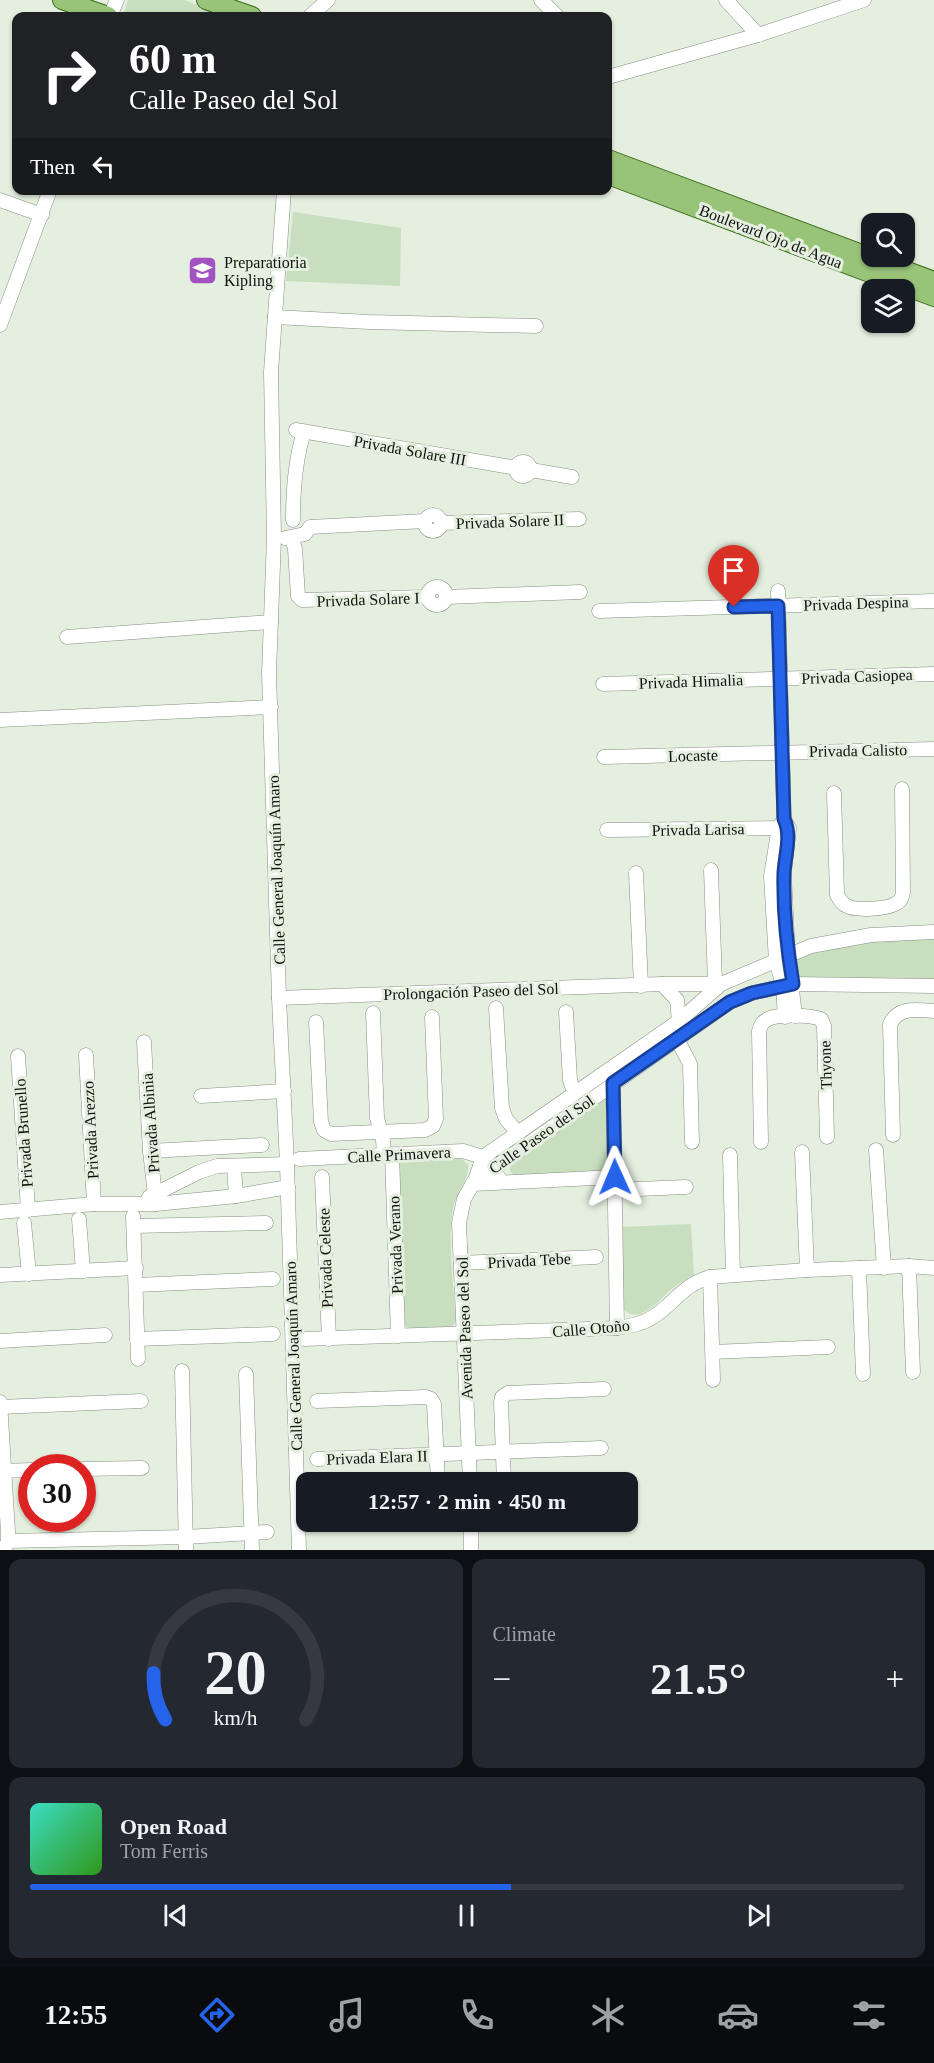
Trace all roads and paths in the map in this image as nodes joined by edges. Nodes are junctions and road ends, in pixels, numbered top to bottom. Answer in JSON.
{"nodes":[{"id":1,"x":62,"y":0,"type":"edge"},
{"id":2,"x":206,"y":0,"type":"edge"},
{"id":3,"x":328,"y":0,"type":"edge"},
{"id":4,"x":542,"y":0,"type":"edge"},
{"id":5,"x":726,"y":0,"type":"edge"},
{"id":6,"x":864,"y":0,"type":"edge"},
{"id":7,"x":97,"y":12,"type":"edge"},
{"id":8,"x":240,"y":12,"type":"edge"},
{"id":9,"x":314,"y":12,"type":"edge"},
{"id":10,"x":552,"y":12,"type":"edge"},
{"id":11,"x":758,"y":35,"type":"junction"},
{"id":12,"x":612,"y":74,"type":"edge"},
{"id":13,"x":612,"y":160,"type":"edge"},
{"id":14,"x":612,"y":176,"type":"edge"},
{"id":15,"x":48,"y":195,"type":"edge"},
{"id":16,"x":284,"y":195,"type":"edge"},
{"id":17,"x":0,"y":200,"type":"edge"},
{"id":18,"x":42,"y":215,"type":"junction"},
{"id":19,"x":934,"y":281,"type":"edge"},
{"id":20,"x":934,"y":297,"type":"edge"},
{"id":21,"x":275,"y":317,"type":"junction"},
{"id":22,"x":0,"y":324,"type":"edge"},
{"id":23,"x":536,"y":326,"type":"dead end"},
{"id":24,"x":572,"y":477,"type":"dead end"},
{"id":25,"x":579,"y":519,"type":"dead end"},
{"id":26,"x":293,"y":520,"type":"junction"},
{"id":27,"x":274,"y":521,"type":"junction"},
{"id":28,"x":310,"y":527,"type":"junction"},
{"id":29,"x":274,"y":538,"type":"junction"},
{"id":30,"x":292,"y":538,"type":"junction"},
{"id":31,"x":778,"y":591,"type":"dead end"},
{"id":32,"x":580,"y":592,"type":"dead end"},
{"id":33,"x":934,"y":601,"type":"edge"},
{"id":34,"x":778,"y":606,"type":"junction"},
{"id":35,"x":599,"y":611,"type":"dead end"},
{"id":36,"x":271,"y":622,"type":"junction"},
{"id":37,"x":67,"y":637,"type":"dead end"},
{"id":38,"x":934,"y":674,"type":"edge"},
{"id":39,"x":780,"y":678,"type":"junction"},
{"id":40,"x":603,"y":684,"type":"dead end"},
{"id":41,"x":271,"y":706,"type":"junction"},
{"id":42,"x":0,"y":720,"type":"edge"},
{"id":43,"x":934,"y":749,"type":"edge"},
{"id":44,"x":782,"y":752,"type":"junction"},
{"id":45,"x":604,"y":757,"type":"dead end"},
{"id":46,"x":902,"y":789,"type":"dead end"},
{"id":47,"x":834,"y":793,"type":"dead end"},
{"id":48,"x":784,"y":825,"type":"junction"},
{"id":49,"x":607,"y":830,"type":"dead end"},
{"id":50,"x":711,"y":870,"type":"dead end"},
{"id":51,"x":636,"y":873,"type":"dead end"},
{"id":52,"x":870,"y":909,"type":"junction"},
{"id":53,"x":934,"y":932,"type":"edge"},
{"id":54,"x":871,"y":935,"type":"junction"},
{"id":55,"x":782,"y":958,"type":"junction"},
{"id":56,"x":662,"y":984,"type":"junction"},
{"id":57,"x":718,"y":984,"type":"junction"},
{"id":58,"x":788,"y":985,"type":"junction"},
{"id":59,"x":641,"y":986,"type":"junction"},
{"id":60,"x":928,"y":986,"type":"edge"},
{"id":61,"x":279,"y":998,"type":"junction"},
{"id":62,"x":496,"y":1008,"type":"dead end"},
{"id":63,"x":928,"y":1010,"type":"edge"},
{"id":64,"x":566,"y":1012,"type":"dead end"},
{"id":65,"x":373,"y":1013,"type":"dead end"},
{"id":66,"x":432,"y":1017,"type":"dead end"},
{"id":67,"x":790,"y":1017,"type":"junction"},
{"id":68,"x":679,"y":1021,"type":"junction"},
{"id":69,"x":316,"y":1022,"type":"dead end"},
{"id":70,"x":682,"y":1036,"type":"junction"},
{"id":71,"x":144,"y":1042,"type":"dead end"},
{"id":72,"x":86,"y":1055,"type":"dead end"},
{"id":73,"x":18,"y":1056,"type":"dead end"},
{"id":74,"x":613,"y":1083,"type":"junction"},
{"id":75,"x":284,"y":1091,"type":"junction"},
{"id":76,"x":574,"y":1093,"type":"junction"},
{"id":77,"x":201,"y":1096,"type":"dead end"},
{"id":78,"x":377,"y":1127,"type":"junction"},
{"id":79,"x":517,"y":1132,"type":"junction"},
{"id":80,"x":893,"y":1135,"type":"dead end"},
{"id":81,"x":827,"y":1137,"type":"dead end"},
{"id":82,"x":692,"y":1142,"type":"dead end"},
{"id":83,"x":761,"y":1142,"type":"dead end"},
{"id":84,"x":262,"y":1145,"type":"dead end"},
{"id":85,"x":876,"y":1150,"type":"dead end"},
{"id":86,"x":150,"y":1151,"type":"junction"},
{"id":87,"x":802,"y":1152,"type":"dead end"},
{"id":88,"x":383,"y":1154,"type":"junction"},
{"id":89,"x":730,"y":1155,"type":"dead end"},
{"id":90,"x":483,"y":1157,"type":"junction"},
{"id":91,"x":293,"y":1161,"type":"junction"},
{"id":92,"x":234,"y":1167,"type":"junction"},
{"id":93,"x":493,"y":1169,"type":"junction"},
{"id":94,"x":322,"y":1177,"type":"dead end"},
{"id":95,"x":474,"y":1181,"type":"junction"},
{"id":96,"x":502,"y":1182,"type":"junction"},
{"id":97,"x":615,"y":1184,"type":"junction"},
{"id":98,"x":288,"y":1187,"type":"junction"},
{"id":99,"x":686,"y":1187,"type":"dead end"},
{"id":100,"x":236,"y":1196,"type":"junction"},
{"id":101,"x":156,"y":1200,"type":"junction"},
{"id":102,"x":94,"y":1204,"type":"junction"},
{"id":103,"x":0,"y":1212,"type":"edge"},
{"id":104,"x":26,"y":1216,"type":"junction"},
{"id":105,"x":79,"y":1219,"type":"dead end"},
{"id":106,"x":266,"y":1223,"type":"dead end"},
{"id":107,"x":596,"y":1257,"type":"dead end"},
{"id":108,"x":461,"y":1263,"type":"junction"},
{"id":109,"x":909,"y":1266,"type":"junction"},
{"id":110,"x":136,"y":1268,"type":"junction"},
{"id":111,"x":859,"y":1268,"type":"junction"},
{"id":112,"x":884,"y":1268,"type":"junction"},
{"id":113,"x":934,"y":1268,"type":"edge"},
{"id":114,"x":807,"y":1270,"type":"junction"},
{"id":115,"x":83,"y":1271,"type":"junction"},
{"id":116,"x":29,"y":1274,"type":"junction"},
{"id":117,"x":733,"y":1274,"type":"junction"},
{"id":118,"x":0,"y":1275,"type":"edge"},
{"id":119,"x":711,"y":1277,"type":"junction"},
{"id":120,"x":273,"y":1279,"type":"dead end"},
{"id":121,"x":136,"y":1285,"type":"junction"},
{"id":122,"x":617,"y":1329,"type":"junction"},
{"id":123,"x":273,"y":1334,"type":"dead end"},
{"id":124,"x":465,"y":1334,"type":"junction"},
{"id":125,"x":105,"y":1335,"type":"dead end"},
{"id":126,"x":398,"y":1336,"type":"junction"},
{"id":127,"x":304,"y":1339,"type":"dead end"},
{"id":128,"x":328,"y":1339,"type":"junction"},
{"id":129,"x":137,"y":1340,"type":"junction"},
{"id":130,"x":0,"y":1341,"type":"edge"},
{"id":131,"x":828,"y":1347,"type":"dead end"},
{"id":132,"x":713,"y":1352,"type":"junction"},
{"id":133,"x":138,"y":1359,"type":"dead end"},
{"id":134,"x":182,"y":1371,"type":"dead end"},
{"id":135,"x":913,"y":1372,"type":"dead end"},
{"id":136,"x":246,"y":1374,"type":"dead end"},
{"id":137,"x":863,"y":1374,"type":"dead end"},
{"id":138,"x":713,"y":1380,"type":"dead end"},
{"id":139,"x":604,"y":1389,"type":"dead end"},
{"id":140,"x":141,"y":1401,"type":"dead end"},
{"id":141,"x":317,"y":1401,"type":"dead end"},
{"id":142,"x":0,"y":1406,"type":"edge"},
{"id":143,"x":601,"y":1448,"type":"dead end"},
{"id":144,"x":502,"y":1452,"type":"junction"},
{"id":145,"x":469,"y":1453,"type":"junction"},
{"id":146,"x":437,"y":1454,"type":"junction"},
{"id":147,"x":316,"y":1459,"type":"dead end"},
{"id":148,"x":142,"y":1468,"type":"dead end"},
{"id":149,"x":96,"y":1469,"type":"edge"},
{"id":150,"x":18,"y":1470,"type":"edge"},
{"id":151,"x":2,"y":1471,"type":"edge"},
{"id":152,"x":438,"y":1472,"type":"edge"},
{"id":153,"x":470,"y":1472,"type":"edge"},
{"id":154,"x":503,"y":1472,"type":"edge"},
{"id":155,"x":267,"y":1532,"type":"dead end"},
{"id":156,"x":471,"y":1532,"type":"edge"},
{"id":157,"x":251,"y":1533,"type":"junction"},
{"id":158,"x":5,"y":1539,"type":"edge"},
{"id":159,"x":186,"y":1543,"type":"edge"},
{"id":160,"x":120,"y":1544,"type":"edge"},
{"id":161,"x":59,"y":1545,"type":"edge"},
{"id":162,"x":252,"y":1550,"type":"edge"},
{"id":163,"x":299,"y":1550,"type":"edge"},
{"id":164,"x":471,"y":1550,"type":"edge"}],
"edges":[{"from":1,"to":7,"type":"main road"},
{"from":2,"to":8,"type":"main road"},
{"from":3,"to":9,"type":"street"},
{"from":4,"to":10,"type":"street"},
{"from":5,"to":11,"type":"street"},
{"from":6,"to":11,"type":"street"},
{"from":11,"to":12,"type":"street"},
{"from":13,"to":19,"type":"main road","name":"Boulevard Ojo de Agua"},
{"from":14,"to":20,"type":"main road","name":"Boulevard Ojo de Agua"},
{"from":15,"to":18,"type":"street"},
{"from":16,"to":21,"type":"street","name":"Calle General Joaquín Amaro"},
{"from":17,"to":18,"type":"street"},
{"from":18,"to":22,"type":"street"},
{"from":21,"to":23,"type":"street"},
{"from":21,"to":27,"type":"street","name":"Calle General Joaquín Amaro"},
{"from":24,"to":26,"type":"street","name":"Privada Solare III"},
{"from":25,"to":28,"type":"street","name":"Privada Solare II"},
{"from":26,"to":27,"type":"street"},
{"from":26,"to":28,"type":"street"},
{"from":27,"to":29,"type":"street","name":"Calle General Joaquín Amaro"},
{"from":28,"to":30,"type":"street"},
{"from":29,"to":30,"type":"street"},
{"from":29,"to":36,"type":"street","name":"Calle General Joaquín Amaro"},
{"from":30,"to":32,"type":"street","name":"Privada Solare I"},
{"from":31,"to":34,"type":"street"},
{"from":33,"to":34,"type":"street","name":"Privada Despina"},
{"from":34,"to":35,"type":"street","name":"Privada Despina"},
{"from":34,"to":39,"type":"street"},
{"from":36,"to":37,"type":"street"},
{"from":36,"to":41,"type":"street","name":"Calle General Joaquín Amaro"},
{"from":38,"to":39,"type":"street","name":"Privada Casiopea"},
{"from":39,"to":40,"type":"street","name":"Privada Himalia"},
{"from":39,"to":44,"type":"street"},
{"from":41,"to":42,"type":"street"},
{"from":41,"to":61,"type":"street","name":"Calle General Joaquín Amaro"},
{"from":43,"to":44,"type":"street","name":"Privada Calisto"},
{"from":44,"to":45,"type":"street","name":"Locaste"},
{"from":44,"to":48,"type":"street"},
{"from":46,"to":52,"type":"street"},
{"from":47,"to":52,"type":"street"},
{"from":48,"to":49,"type":"street","name":"Privada Larisa"},
{"from":48,"to":55,"type":"street"},
{"from":50,"to":57,"type":"street"},
{"from":51,"to":59,"type":"street"},
{"from":52,"to":54,"type":"street"},
{"from":53,"to":54,"type":"street","name":"Calle Paseo del Sol"},
{"from":54,"to":55,"type":"street","name":"Calle Paseo del Sol"},
{"from":55,"to":57,"type":"street","name":"Calle Paseo del Sol"},
{"from":55,"to":58,"type":"street"},
{"from":56,"to":57,"type":"street","name":"Prolongación Paseo del Sol"},
{"from":56,"to":59,"type":"street","name":"Prolongación Paseo del Sol"},
{"from":56,"to":68,"type":"street"},
{"from":57,"to":68,"type":"street","name":"Calle Paseo del Sol"},
{"from":58,"to":60,"type":"street","name":"Calle Paseo del Sol"},
{"from":58,"to":67,"type":"street"},
{"from":58,"to":70,"type":"street","name":"Calle Paseo del Sol"},
{"from":59,"to":61,"type":"street","name":"Prolongación Paseo del Sol"},
{"from":60,"to":63,"type":"street"},
{"from":61,"to":75,"type":"street","name":"Calle General Joaquín Amaro"},
{"from":62,"to":79,"type":"street"},
{"from":63,"to":80,"type":"street"},
{"from":64,"to":76,"type":"street"},
{"from":65,"to":78,"type":"street","name":"Privada Verano"},
{"from":66,"to":78,"type":"street"},
{"from":67,"to":81,"type":"street","name":"Thyone"},
{"from":67,"to":83,"type":"street"},
{"from":68,"to":70,"type":"street"},
{"from":68,"to":76,"type":"street","name":"Calle Paseo del Sol"},
{"from":69,"to":78,"type":"street"},
{"from":70,"to":74,"type":"street","name":"Calle Paseo del Sol"},
{"from":70,"to":82,"type":"street"},
{"from":71,"to":86,"type":"street","name":"Privada Albinia"},
{"from":72,"to":102,"type":"street","name":"Privada Arezzo"},
{"from":73,"to":104,"type":"street","name":"Privada Brunello"},
{"from":74,"to":93,"type":"street","name":"Calle Paseo del Sol"},
{"from":74,"to":97,"type":"street"},
{"from":75,"to":77,"type":"street"},
{"from":75,"to":91,"type":"street","name":"Calle General Joaquín Amaro"},
{"from":76,"to":79,"type":"street","name":"Calle Paseo del Sol"},
{"from":78,"to":88,"type":"street","name":"Privada Verano"},
{"from":79,"to":90,"type":"street","name":"Calle Paseo del Sol"},
{"from":84,"to":86,"type":"street"},
{"from":85,"to":112,"type":"street"},
{"from":86,"to":101,"type":"street","name":"Privada Albinia"},
{"from":87,"to":114,"type":"street"},
{"from":88,"to":90,"type":"street","name":"Calle Primavera"},
{"from":88,"to":91,"type":"street","name":"Calle Primavera"},
{"from":88,"to":126,"type":"street","name":"Privada Verano"},
{"from":89,"to":117,"type":"street"},
{"from":90,"to":93,"type":"street"},
{"from":90,"to":95,"type":"street","name":"Calle Paseo del Sol"},
{"from":91,"to":92,"type":"street","name":"Calle Primavera"},
{"from":91,"to":98,"type":"street","name":"Calle General Joaquín Amaro"},
{"from":92,"to":100,"type":"street"},
{"from":92,"to":101,"type":"street","name":"Calle Primavera"},
{"from":93,"to":95,"type":"street","name":"Calle Paseo del Sol"},
{"from":93,"to":96,"type":"street"},
{"from":94,"to":128,"type":"street","name":"Privada Celeste"},
{"from":95,"to":96,"type":"street"},
{"from":95,"to":108,"type":"street","name":"Avenida Paseo del Sol"},
{"from":96,"to":97,"type":"street"},
{"from":97,"to":99,"type":"street"},
{"from":97,"to":122,"type":"street"},
{"from":98,"to":100,"type":"street"},
{"from":98,"to":163,"type":"street","name":"Calle General Joaquín Amaro"},
{"from":100,"to":101,"type":"street"},
{"from":101,"to":102,"type":"street"},
{"from":102,"to":104,"type":"street"},
{"from":103,"to":104,"type":"street"},
{"from":104,"to":116,"type":"street","name":"Privada Brunello"},
{"from":105,"to":115,"type":"street"},
{"from":106,"to":110,"type":"street"},
{"from":107,"to":108,"type":"street","name":"Privada Tebe"},
{"from":108,"to":124,"type":"street","name":"Avenida Paseo del Sol"},
{"from":109,"to":112,"type":"street","name":"Calle Otoño"},
{"from":109,"to":113,"type":"street","name":"Calle Otoño"},
{"from":109,"to":135,"type":"street"},
{"from":110,"to":115,"type":"street"},
{"from":110,"to":121,"type":"street"},
{"from":111,"to":112,"type":"street","name":"Calle Otoño"},
{"from":111,"to":114,"type":"street","name":"Calle Otoño"},
{"from":111,"to":137,"type":"street"},
{"from":114,"to":117,"type":"street","name":"Calle Otoño"},
{"from":115,"to":116,"type":"street"},
{"from":116,"to":118,"type":"street"},
{"from":117,"to":119,"type":"street","name":"Calle Otoño"},
{"from":119,"to":122,"type":"street","name":"Calle Otoño"},
{"from":119,"to":132,"type":"street"},
{"from":120,"to":121,"type":"street"},
{"from":121,"to":129,"type":"street"},
{"from":122,"to":124,"type":"street","name":"Calle Otoño"},
{"from":123,"to":129,"type":"street"},
{"from":124,"to":126,"type":"street","name":"Calle Otoño"},
{"from":124,"to":145,"type":"street","name":"Avenida Paseo del Sol"},
{"from":125,"to":130,"type":"street"},
{"from":126,"to":128,"type":"street","name":"Calle Otoño"},
{"from":127,"to":128,"type":"street","name":"Calle Otoño"},
{"from":129,"to":133,"type":"street"},
{"from":131,"to":132,"type":"street"},
{"from":132,"to":138,"type":"street"},
{"from":134,"to":159,"type":"street"},
{"from":136,"to":157,"type":"street"},
{"from":139,"to":144,"type":"street"},
{"from":140,"to":142,"type":"street"},
{"from":141,"to":146,"type":"street"},
{"from":142,"to":151,"type":"street"},
{"from":143,"to":144,"type":"street","name":"Privada Elara II"},
{"from":144,"to":145,"type":"street","name":"Privada Elara II"},
{"from":144,"to":154,"type":"street"},
{"from":145,"to":146,"type":"street","name":"Privada Elara II"},
{"from":145,"to":153,"type":"street","name":"Avenida Paseo del Sol"},
{"from":146,"to":147,"type":"street","name":"Privada Elara II"},
{"from":146,"to":152,"type":"street"},
{"from":148,"to":149,"type":"street"},
{"from":150,"to":151,"type":"street"},
{"from":151,"to":158,"type":"street"},
{"from":155,"to":157,"type":"street"},
{"from":156,"to":164,"type":"street"},
{"from":157,"to":159,"type":"street"},
{"from":157,"to":162,"type":"street"},
{"from":158,"to":161,"type":"street"},
{"from":159,"to":160,"type":"street"},
{"from":160,"to":161,"type":"street"}]}
